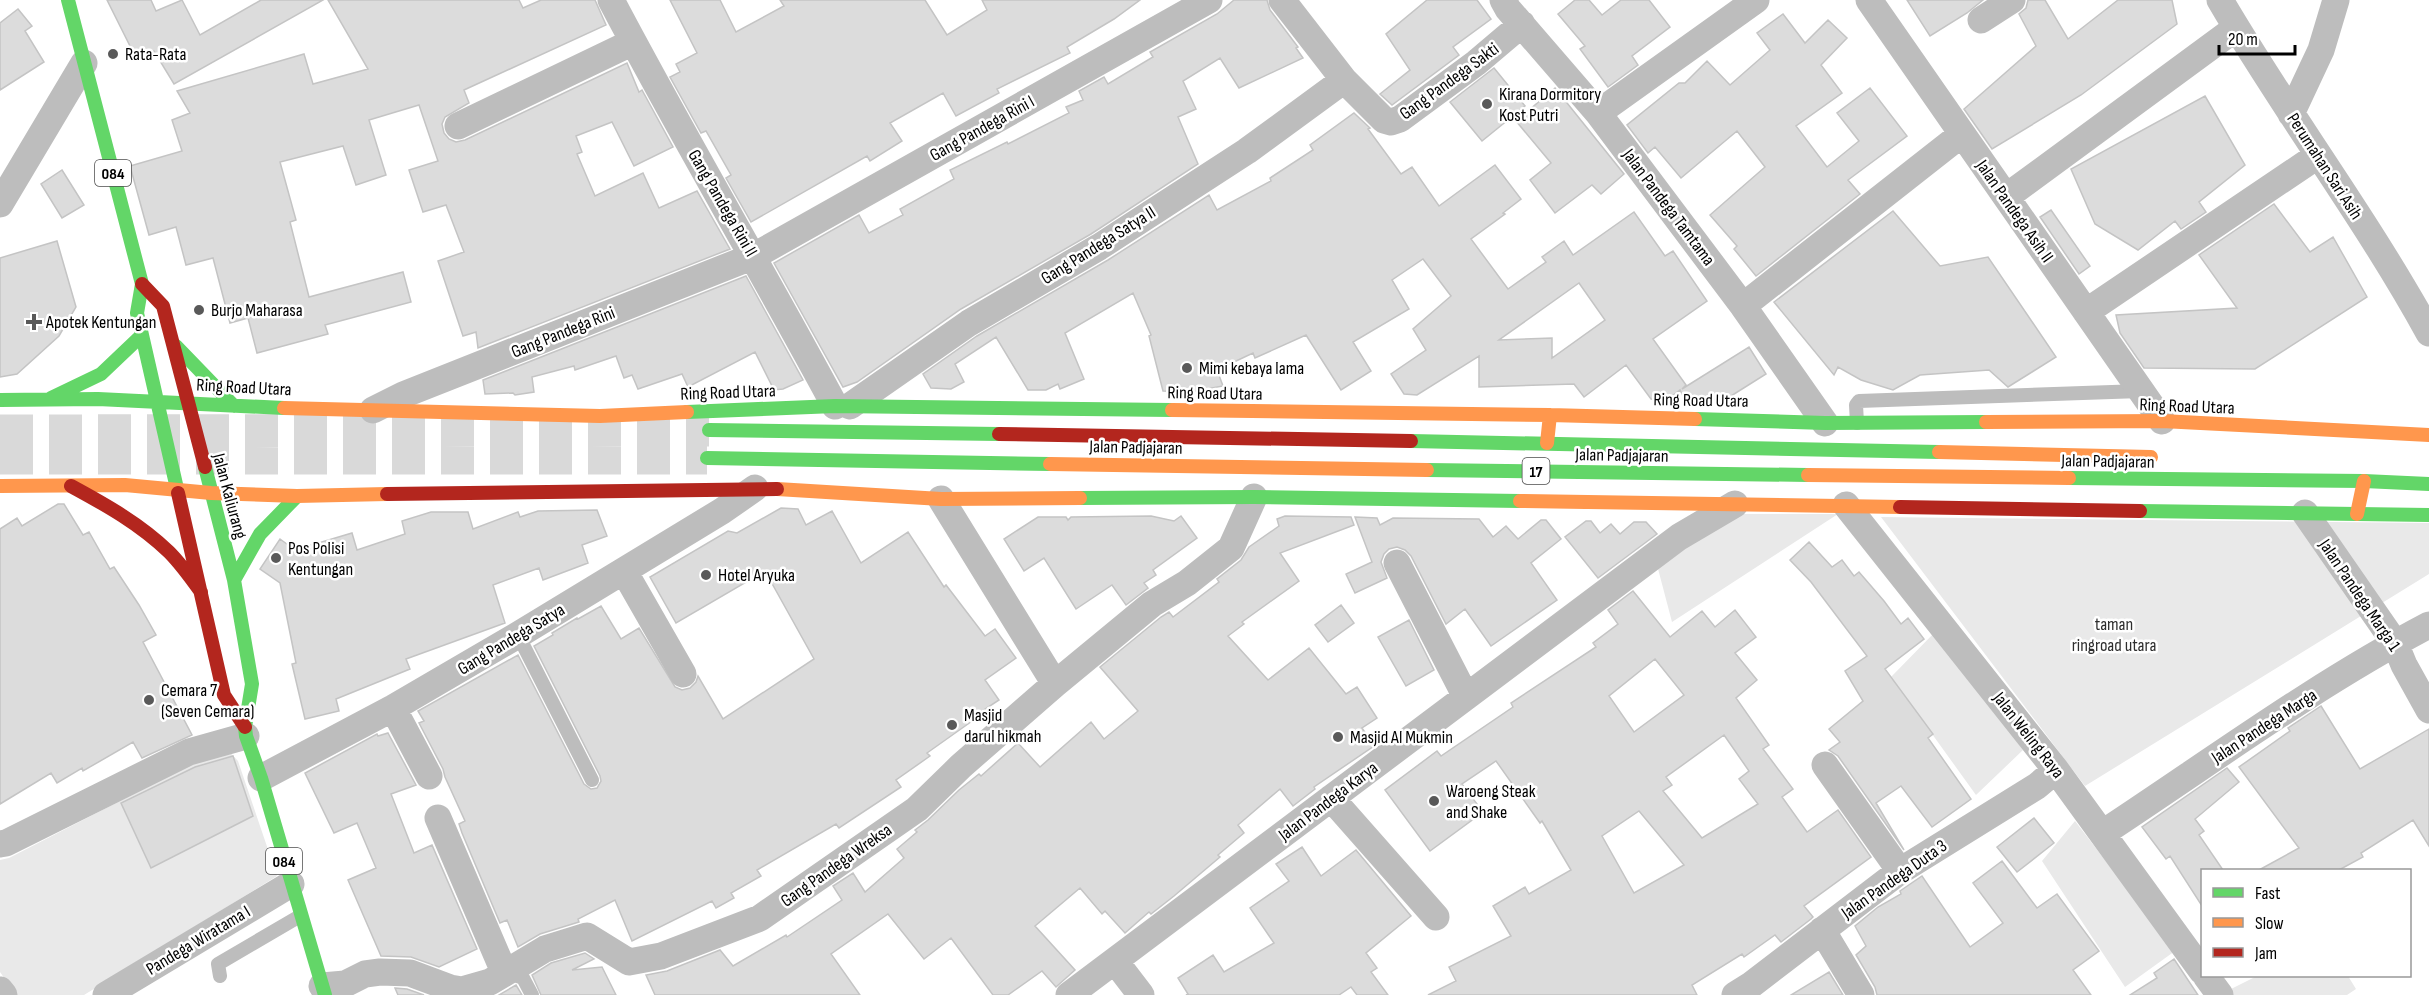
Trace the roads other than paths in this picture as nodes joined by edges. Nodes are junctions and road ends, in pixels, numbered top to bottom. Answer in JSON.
{"nodes":[{"id":1,"x":68,"y":0,"type":"edge"},
{"id":2,"x":611,"y":0,"type":"edge"},
{"id":3,"x":1209,"y":0,"type":"edge"},
{"id":4,"x":1282,"y":0,"type":"edge"},
{"id":5,"x":1503,"y":0,"type":"edge"},
{"id":6,"x":1756,"y":0,"type":"edge"},
{"id":7,"x":1869,"y":0,"type":"edge"},
{"id":8,"x":2012,"y":0,"type":"edge"},
{"id":9,"x":2220,"y":0,"type":"edge"},
{"id":10,"x":2336,"y":0,"type":"edge"},
{"id":11,"x":1981,"y":20,"type":"dead end"},
{"id":12,"x":1522,"y":24,"type":"junction"},
{"id":13,"x":2236,"y":28,"type":"junction"},
{"id":14,"x":633,"y":42,"type":"junction"},
{"id":15,"x":84,"y":63,"type":"junction"},
{"id":16,"x":1344,"y":80,"type":"junction"},
{"id":17,"x":1598,"y":113,"type":"junction"},
{"id":18,"x":2292,"y":114,"type":"junction"},
{"id":19,"x":458,"y":126,"type":"dead end"},
{"id":20,"x":1962,"y":134,"type":"junction"},
{"id":21,"x":2317,"y":156,"type":"junction"},
{"id":22,"x":2006,"y":197,"type":"junction"},
{"id":23,"x":0,"y":204,"type":"edge"},
{"id":24,"x":754,"y":256,"type":"junction"},
{"id":25,"x":142,"y":284,"type":"junction"},
{"id":26,"x":2421,"y":301,"type":"edge"},
{"id":27,"x":1743,"y":306,"type":"junction"},
{"id":28,"x":2086,"y":312,"type":"junction"},
{"id":29,"x":2429,"y":333,"type":"edge"},
{"id":30,"x":142,"y":335,"type":"junction"},
{"id":31,"x":173,"y":342,"type":"junction"},
{"id":32,"x":2141,"y":391,"type":"junction"},
{"id":33,"x":51,"y":398,"type":"junction"},
{"id":34,"x":0,"y":400,"type":"edge"},
{"id":35,"x":157,"y":402,"type":"junction"},
{"id":36,"x":188,"y":402,"type":"junction"},
{"id":37,"x":234,"y":406,"type":"junction"},
{"id":38,"x":843,"y":406,"type":"junction"},
{"id":39,"x":372,"y":410,"type":"junction"},
{"id":40,"x":1550,"y":415,"type":"junction"},
{"id":41,"x":2162,"y":421,"type":"junction"},
{"id":42,"x":1825,"y":423,"type":"junction"},
{"id":43,"x":1857,"y":423,"type":"junction"},
{"id":44,"x":709,"y":430,"type":"tunnel mouth"},
{"id":45,"x":2429,"y":435,"type":"edge"},
{"id":46,"x":1547,"y":443,"type":"junction"},
{"id":47,"x":2166,"y":457,"type":"dead end"},
{"id":48,"x":707,"y":458,"type":"tunnel mouth"},
{"id":49,"x":2364,"y":482,"type":"junction"},
{"id":50,"x":2429,"y":484,"type":"edge"},
{"id":51,"x":0,"y":486,"type":"edge"},
{"id":52,"x":71,"y":486,"type":"junction"},
{"id":53,"x":755,"y":488,"type":"junction"},
{"id":54,"x":177,"y":490,"type":"junction"},
{"id":55,"x":211,"y":492,"type":"junction"},
{"id":56,"x":297,"y":496,"type":"junction"},
{"id":57,"x":1254,"y":497,"type":"junction"},
{"id":58,"x":942,"y":499,"type":"junction"},
{"id":59,"x":1735,"y":504,"type":"junction"},
{"id":60,"x":1846,"y":505,"type":"junction"},
{"id":61,"x":2305,"y":513,"type":"junction"},
{"id":62,"x":2357,"y":514,"type":"junction"},
{"id":63,"x":2429,"y":515,"type":"edge"},
{"id":64,"x":1397,"y":564,"type":"dead end"},
{"id":65,"x":624,"y":571,"type":"junction"},
{"id":66,"x":234,"y":580,"type":"junction"},
{"id":67,"x":201,"y":592,"type":"junction"},
{"id":68,"x":2429,"y":625,"type":"edge"},
{"id":69,"x":518,"y":635,"type":"junction"},
{"id":70,"x":2395,"y":643,"type":"junction"},
{"id":71,"x":684,"y":674,"type":"dead end"},
{"id":72,"x":1055,"y":684,"type":"junction"},
{"id":73,"x":1466,"y":697,"type":"junction"},
{"id":74,"x":393,"y":708,"type":"junction"},
{"id":75,"x":2429,"y":710,"type":"edge"},
{"id":76,"x":245,"y":731,"type":"junction"},
{"id":77,"x":1824,"y":765,"type":"dead end"},
{"id":78,"x":2056,"y":770,"type":"junction"},
{"id":79,"x":429,"y":776,"type":"dead end"},
{"id":80,"x":261,"y":778,"type":"junction"},
{"id":81,"x":592,"y":780,"type":"dead end"},
{"id":82,"x":1331,"y":798,"type":"junction"},
{"id":83,"x":438,"y":818,"type":"dead end"},
{"id":84,"x":2103,"y":832,"type":"junction"},
{"id":85,"x":0,"y":844,"type":"edge"},
{"id":86,"x":1900,"y":870,"type":"junction"},
{"id":87,"x":291,"y":884,"type":"junction"},
{"id":88,"x":300,"y":916,"type":"junction"},
{"id":89,"x":1436,"y":918,"type":"dead end"},
{"id":90,"x":1822,"y":930,"type":"junction"},
{"id":91,"x":1114,"y":961,"type":"junction"},
{"id":92,"x":2201,"y":970,"type":"edge"},
{"id":93,"x":504,"y":972,"type":"junction"},
{"id":94,"x":220,"y":976,"type":"dead end"},
{"id":95,"x":2207,"y":977,"type":"edge"},
{"id":96,"x":0,"y":990,"type":"edge"},
{"id":97,"x":323,"y":991,"type":"edge"},
{"id":98,"x":4,"y":995,"type":"edge"},
{"id":99,"x":106,"y":995,"type":"edge"},
{"id":100,"x":532,"y":995,"type":"edge"},
{"id":101,"x":1069,"y":995,"type":"edge"},
{"id":102,"x":1142,"y":995,"type":"edge"},
{"id":103,"x":1735,"y":995,"type":"edge"},
{"id":104,"x":1862,"y":995,"type":"edge"},
{"id":105,"x":2220,"y":995,"type":"edge"}],
"edges":[{"from":1,"to":15,"type":"main road","name":"Jalan Kaliurang","number":"084"},
{"from":2,"to":14,"type":"street","name":"Gang Pandega Rini II"},
{"from":3,"to":24,"type":"street","name":"Gang Pandega Rini I"},
{"from":4,"to":16,"type":"street","name":"Gang Pandega Sakti"},
{"from":5,"to":12,"type":"street","name":"Jalan Pandega Tamtama"},
{"from":6,"to":17,"type":"street"},
{"from":7,"to":20,"type":"street","name":"Jalan Pandega Asih II"},
{"from":8,"to":11,"type":"street"},
{"from":9,"to":13,"type":"street","name":"Perumahan Sari Asih"},
{"from":10,"to":18,"type":"street"},
{"from":12,"to":16,"type":"street","name":"Gang Pandega Sakti"},
{"from":12,"to":17,"type":"street","name":"Jalan Pandega Tamtama"},
{"from":13,"to":18,"type":"street","name":"Perumahan Sari Asih"},
{"from":13,"to":22,"type":"street"},
{"from":14,"to":19,"type":"street"},
{"from":14,"to":24,"type":"street","name":"Gang Pandega Rini II"},
{"from":15,"to":23,"type":"street"},
{"from":15,"to":25,"type":"main road","name":"Jalan Kaliurang","number":"084"},
{"from":16,"to":38,"type":"street","name":"Gang Pandega Satya II"},
{"from":17,"to":27,"type":"street","name":"Jalan Pandega Tamtama"},
{"from":18,"to":21,"type":"street","name":"Perumahan Sari Asih"},
{"from":20,"to":22,"type":"street","name":"Jalan Pandega Asih II"},
{"from":20,"to":27,"type":"street"},
{"from":21,"to":26,"type":"street","name":"Perumahan Sari Asih"},
{"from":21,"to":28,"type":"street"},
{"from":22,"to":28,"type":"street","name":"Jalan Pandega Asih II"},
{"from":24,"to":38,"type":"street","name":"Gang Pandega Rini II"},
{"from":24,"to":39,"type":"street","name":"Gang Pandega Rini"},
{"from":25,"to":30,"type":"main road","name":"Jalan Kaliurang","number":"084"},
{"from":25,"to":31,"type":"main road","name":"Jalan Kaliurang","number":"084"},
{"from":26,"to":29,"type":"street","name":"Perumahan Sari Asih"},
{"from":27,"to":42,"type":"street","name":"Jalan Pandega Tamtama"},
{"from":28,"to":32,"type":"street","name":"Jalan Pandega Asih II"},
{"from":30,"to":33,"type":"main road"},
{"from":30,"to":35,"type":"main road","name":"Jalan Kaliurang","number":"084"},
{"from":31,"to":36,"type":"main road","name":"Jalan Kaliurang","number":"084"},
{"from":31,"to":37,"type":"main road"},
{"from":32,"to":41,"type":"street","name":"Jalan Pandega Asih II"},
{"from":32,"to":43,"type":"lane"},
{"from":33,"to":34,"type":"main road","name":"Ring Road Utara"},
{"from":33,"to":35,"type":"main road","name":"Ring Road Utara"},
{"from":35,"to":36,"type":"main road","name":"Ring Road Utara"},
{"from":35,"to":54,"type":"main road","name":"Jalan Kaliurang","number":"084"},
{"from":36,"to":37,"type":"main road","name":"Ring Road Utara"},
{"from":36,"to":55,"type":"main road","name":"Jalan Kaliurang","number":"084"},
{"from":37,"to":39,"type":"main road","name":"Ring Road Utara"},
{"from":38,"to":39,"type":"main road","name":"Ring Road Utara"},
{"from":38,"to":40,"type":"main road","name":"Ring Road Utara"},
{"from":40,"to":42,"type":"main road","name":"Ring Road Utara"},
{"from":40,"to":46,"type":"main road"},
{"from":41,"to":43,"type":"main road","name":"Ring Road Utara"},
{"from":41,"to":45,"type":"main road","name":"Ring Road Utara"},
{"from":42,"to":43,"type":"main road","name":"Ring Road Utara"},
{"from":44,"to":46,"type":"main road","name":"Jalan Padjajaran","number":"17"},
{"from":46,"to":47,"type":"main road","name":"Jalan Padjajaran","number":"17"},
{"from":48,"to":49,"type":"main road","name":"Jalan Padjajaran","number":"17"},
{"from":49,"to":50,"type":"main road","name":"Jalan Padjajaran","number":"17"},
{"from":49,"to":62,"type":"main road"},
{"from":51,"to":52,"type":"main road"},
{"from":52,"to":54,"type":"main road"},
{"from":52,"to":67,"type":"main road"},
{"from":53,"to":56,"type":"main road"},
{"from":53,"to":58,"type":"main road"},
{"from":53,"to":65,"type":"street","name":"Gang Pandega Satya"},
{"from":54,"to":55,"type":"main road"},
{"from":54,"to":67,"type":"main road","name":"Jalan Kaliurang","number":"084"},
{"from":55,"to":56,"type":"main road"},
{"from":55,"to":66,"type":"main road","name":"Jalan Kaliurang","number":"084"},
{"from":56,"to":66,"type":"main road"},
{"from":57,"to":58,"type":"main road"},
{"from":57,"to":59,"type":"main road"},
{"from":57,"to":72,"type":"street","name":"Gang Pandega Wreksa"},
{"from":58,"to":72,"type":"street"},
{"from":59,"to":60,"type":"main road"},
{"from":59,"to":73,"type":"street","name":"Jalan Pandega Karya"},
{"from":60,"to":61,"type":"main road"},
{"from":60,"to":78,"type":"street","name":"Jalan Weling Raya"},
{"from":61,"to":62,"type":"main road"},
{"from":61,"to":70,"type":"street","name":"Jalan Pandega Marga 1"},
{"from":62,"to":63,"type":"main road"},
{"from":64,"to":73,"type":"street"},
{"from":65,"to":69,"type":"street","name":"Gang Pandega Satya"},
{"from":65,"to":71,"type":"street"},
{"from":66,"to":76,"type":"main road","name":"Jalan Kaliurang","number":"084"},
{"from":67,"to":76,"type":"main road","name":"Jalan Kaliurang","number":"084"},
{"from":68,"to":70,"type":"street","name":"Jalan Pandega Marga"},
{"from":69,"to":74,"type":"street","name":"Gang Pandega Satya"},
{"from":69,"to":81,"type":"lane"},
{"from":70,"to":75,"type":"street","name":"Jalan Pandega Marga 1"},
{"from":70,"to":84,"type":"street","name":"Jalan Pandega Marga"},
{"from":72,"to":93,"type":"street","name":"Gang Pandega Wreksa"},
{"from":73,"to":82,"type":"street","name":"Jalan Pandega Karya"},
{"from":74,"to":79,"type":"street"},
{"from":74,"to":80,"type":"street","name":"Gang Pandega Satya"},
{"from":76,"to":80,"type":"main road","name":"Jalan Kaliurang","number":"084"},
{"from":76,"to":85,"type":"street"},
{"from":77,"to":86,"type":"street"},
{"from":78,"to":84,"type":"street","name":"Jalan Weling Raya"},
{"from":78,"to":86,"type":"street","name":"Jalan Pandega Duta 3"},
{"from":80,"to":87,"type":"main road","name":"Jalan Kaliurang","number":"084"},
{"from":82,"to":89,"type":"street"},
{"from":82,"to":91,"type":"street","name":"Jalan Pandega Karya"},
{"from":83,"to":93,"type":"street"},
{"from":84,"to":92,"type":"street","name":"Jalan Weling Raya"},
{"from":86,"to":90,"type":"street","name":"Jalan Pandega Duta 3"},
{"from":87,"to":88,"type":"main road","name":"Jalan Kaliurang","number":"084"},
{"from":87,"to":99,"type":"street","name":"Pandega Wiratama I"},
{"from":88,"to":94,"type":"lane"},
{"from":88,"to":97,"type":"main road","name":"Jalan Kaliurang","number":"084"},
{"from":90,"to":103,"type":"street","name":"Jalan Pandega Duta 3"},
{"from":90,"to":104,"type":"street"},
{"from":91,"to":101,"type":"street","name":"Jalan Pandega Karya"},
{"from":91,"to":102,"type":"street"},
{"from":93,"to":97,"type":"street","name":"Gang Pandega Wreksa"},
{"from":93,"to":100,"type":"lane"},
{"from":95,"to":105,"type":"street"},
{"from":96,"to":98,"type":"street"}]}
